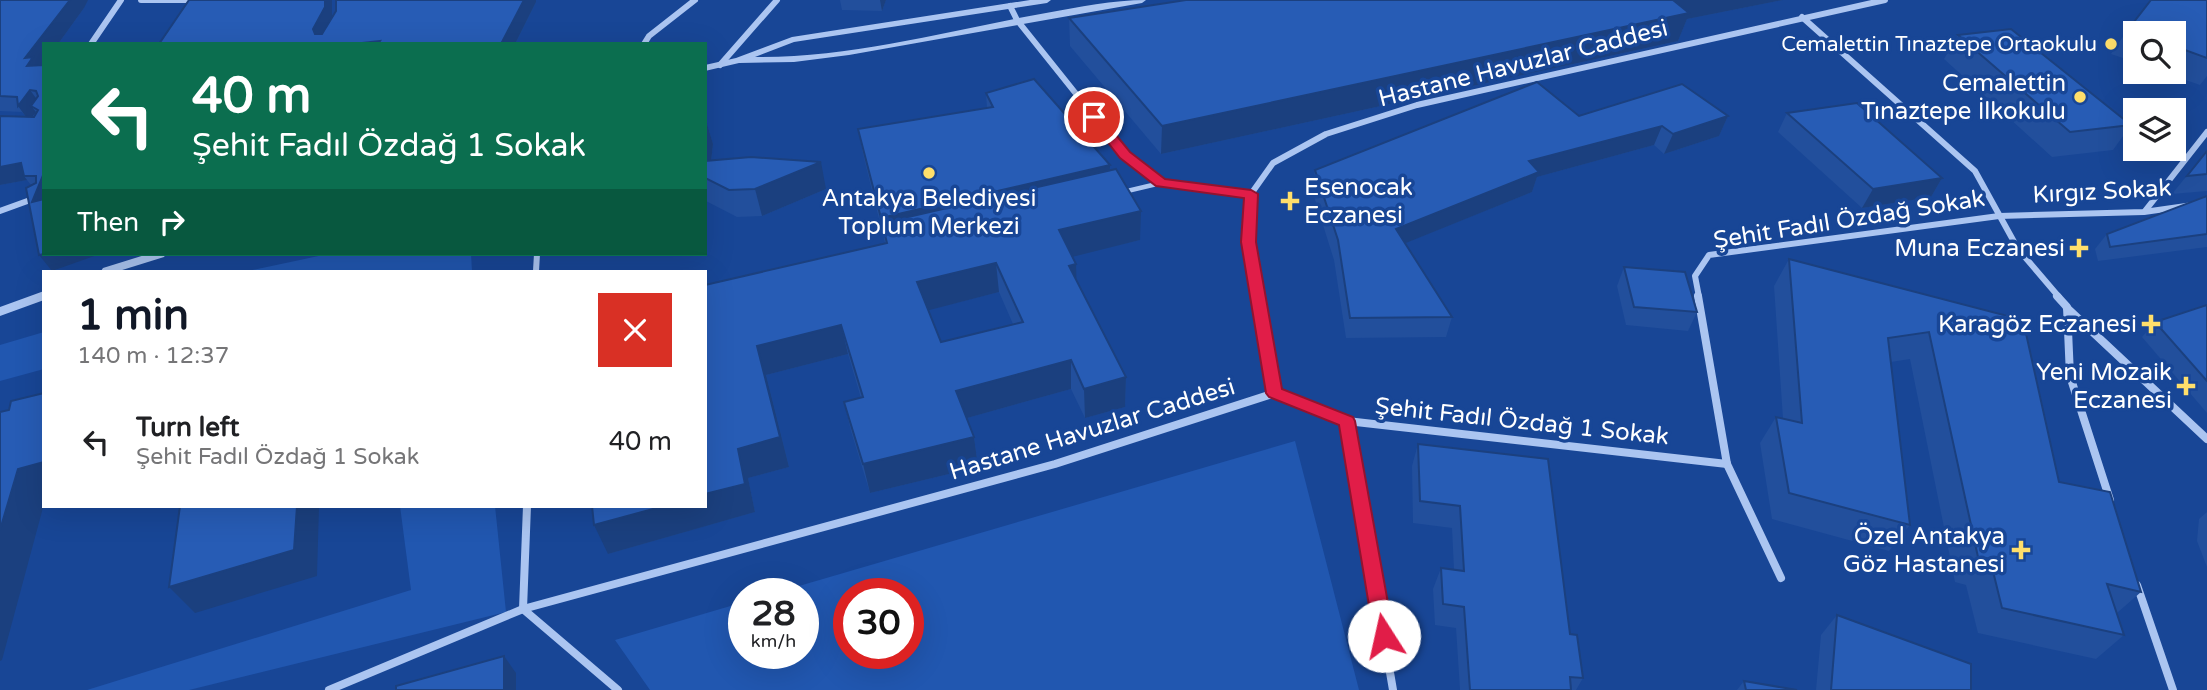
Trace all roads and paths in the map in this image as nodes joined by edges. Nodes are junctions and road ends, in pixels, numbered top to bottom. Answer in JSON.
{"nodes":[{"id":1,"x":121,"y":0,"type":"edge"},
{"id":2,"x":141,"y":0,"type":"edge"},
{"id":3,"x":195,"y":0,"type":"edge"},
{"id":4,"x":695,"y":0,"type":"edge"},
{"id":5,"x":777,"y":0,"type":"edge"},
{"id":6,"x":1047,"y":0,"type":"edge"},
{"id":7,"x":1142,"y":0,"type":"edge"},
{"id":8,"x":1885,"y":0,"type":"edge"},
{"id":9,"x":1010,"y":6,"type":"junction"},
{"id":10,"x":1802,"y":17,"type":"junction"},
{"id":11,"x":1017,"y":20,"type":"junction"},
{"id":12,"x":92,"y":42,"type":"edge"},
{"id":13,"x":644,"y":42,"type":"edge"},
{"id":14,"x":739,"y":60,"type":"junction"},
{"id":15,"x":720,"y":65,"type":"junction"},
{"id":16,"x":707,"y":68,"type":"edge"},
{"id":17,"x":2207,"y":132,"type":"edge"},
{"id":18,"x":1161,"y":183,"type":"junction"},
{"id":19,"x":1121,"y":192,"type":"edge"},
{"id":20,"x":1251,"y":194,"type":"junction"},
{"id":21,"x":42,"y":196,"type":"edge"},
{"id":22,"x":2207,"y":202,"type":"edge"},
{"id":23,"x":0,"y":211,"type":"edge"},
{"id":24,"x":2144,"y":212,"type":"junction"},
{"id":25,"x":1999,"y":216,"type":"junction"},
{"id":26,"x":154,"y":256,"type":"edge"},
{"id":27,"x":110,"y":270,"type":"edge"},
{"id":28,"x":42,"y":296,"type":"edge"},
{"id":29,"x":2067,"y":307,"type":"junction"},
{"id":30,"x":0,"y":312,"type":"edge"},
{"id":31,"x":1275,"y":393,"type":"junction"},
{"id":32,"x":1347,"y":421,"type":"junction"},
{"id":33,"x":2207,"y":439,"type":"edge"},
{"id":34,"x":1727,"y":464,"type":"junction"},
{"id":35,"x":2112,"y":505,"type":"edge"},
{"id":36,"x":527,"y":508,"type":"edge"},
{"id":37,"x":1781,"y":578,"type":"dead end"},
{"id":38,"x":2136,"y":582,"type":"edge"},
{"id":39,"x":523,"y":609,"type":"junction"},
{"id":40,"x":329,"y":690,"type":"edge"},
{"id":41,"x":618,"y":690,"type":"edge"},
{"id":42,"x":1393,"y":690,"type":"edge"},
{"id":43,"x":2174,"y":690,"type":"edge"}],
"edges":[{"from":1,"to":12,"type":"street"},
{"from":2,"to":3,"type":"street"},
{"from":4,"to":13,"type":"street"},
{"from":5,"to":15,"type":"street"},
{"from":6,"to":9,"type":"street"},
{"from":7,"to":11,"type":"street"},
{"from":8,"to":10,"type":"street","name":"Hastane Havuzlar Caddesi"},
{"from":9,"to":11,"type":"street"},
{"from":9,"to":14,"type":"street"},
{"from":10,"to":20,"type":"street","name":"Hastane Havuzlar Caddesi"},
{"from":10,"to":25,"type":"street"},
{"from":11,"to":14,"type":"street"},
{"from":11,"to":18,"type":"street"},
{"from":14,"to":15,"type":"street"},
{"from":15,"to":16,"type":"street"},
{"from":17,"to":24,"type":"street"},
{"from":18,"to":19,"type":"lane"},
{"from":18,"to":20,"type":"street"},
{"from":20,"to":31,"type":"street"},
{"from":21,"to":23,"type":"street"},
{"from":22,"to":24,"type":"street","name":"Kırgız Sokak"},
{"from":24,"to":25,"type":"street","name":"Kırgız Sokak"},
{"from":25,"to":29,"type":"street"},
{"from":25,"to":34,"type":"street","name":"Şehit Fadıl Özdağ Sokak"},
{"from":26,"to":27,"type":"street"},
{"from":28,"to":30,"type":"street"},
{"from":29,"to":33,"type":"street"},
{"from":29,"to":35,"type":"street"},
{"from":31,"to":32,"type":"street","name":"Şehit Fadıl Özdağ 1 Sokak"},
{"from":31,"to":39,"type":"street","name":"Hastane Havuzlar Caddesi"},
{"from":32,"to":34,"type":"street","name":"Şehit Fadıl Özdağ 1 Sokak"},
{"from":32,"to":42,"type":"street"},
{"from":34,"to":37,"type":"street","name":"Şehit Fadıl Özdağ Sokak"},
{"from":36,"to":39,"type":"street"},
{"from":38,"to":43,"type":"street"},
{"from":39,"to":40,"type":"street","name":"Hastane Havuzlar Caddesi"},
{"from":39,"to":41,"type":"street"}]}
